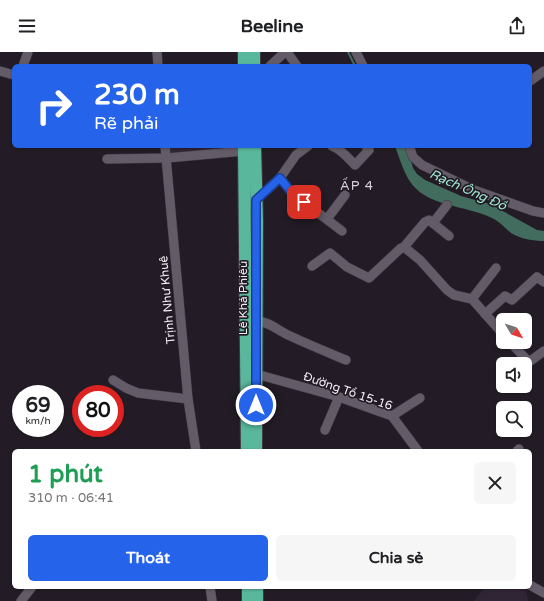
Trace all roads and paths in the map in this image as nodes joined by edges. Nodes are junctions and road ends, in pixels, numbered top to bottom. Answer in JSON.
{"nodes":[{"id":1,"x":28,"y":52,"type":"edge"},
{"id":2,"x":157,"y":52,"type":"edge"},
{"id":3,"x":244,"y":52,"type":"edge"},
{"id":4,"x":254,"y":52,"type":"edge"},
{"id":5,"x":286,"y":52,"type":"edge"},
{"id":6,"x":356,"y":52,"type":"edge"},
{"id":7,"x":24,"y":64,"type":"edge"},
{"id":8,"x":158,"y":64,"type":"edge"},
{"id":9,"x":244,"y":64,"type":"edge"},
{"id":10,"x":254,"y":64,"type":"edge"},
{"id":11,"x":272,"y":64,"type":"edge"},
{"id":12,"x":296,"y":64,"type":"edge"},
{"id":13,"x":363,"y":64,"type":"edge"},
{"id":14,"x":0,"y":71,"type":"edge"},
{"id":15,"x":544,"y":71,"type":"edge"},
{"id":16,"x":12,"y":74,"type":"edge"},
{"id":17,"x":532,"y":80,"type":"edge"},
{"id":18,"x":165,"y":148,"type":"edge"},
{"id":19,"x":247,"y":148,"type":"edge"},
{"id":20,"x":305,"y":148,"type":"edge"},
{"id":21,"x":335,"y":148,"type":"edge"},
{"id":22,"x":368,"y":148,"type":"edge"},
{"id":23,"x":410,"y":148,"type":"edge"},
{"id":24,"x":167,"y":158,"type":"junction"},
{"id":25,"x":107,"y":159,"type":"dead end"},
{"id":26,"x":280,"y":178,"type":"junction"},
{"id":27,"x":345,"y":196,"type":"dead end"},
{"id":28,"x":256,"y":200,"type":"junction"},
{"id":29,"x":447,"y":205,"type":"dead end"},
{"id":30,"x":544,"y":213,"type":"edge"},
{"id":31,"x":327,"y":219,"type":"junction"},
{"id":32,"x":433,"y":223,"type":"junction"},
{"id":33,"x":342,"y":231,"type":"dead end"},
{"id":34,"x":449,"y":236,"type":"dead end"},
{"id":35,"x":404,"y":247,"type":"junction"},
{"id":36,"x":312,"y":266,"type":"dead end"},
{"id":37,"x":496,"y":268,"type":"dead end"},
{"id":38,"x":544,"y":282,"type":"edge"},
{"id":39,"x":472,"y":299,"type":"junction"},
{"id":40,"x":485,"y":314,"type":"junction"},
{"id":41,"x":257,"y":321,"type":"junction"},
{"id":42,"x":496,"y":326,"type":"edge"},
{"id":43,"x":517,"y":349,"type":"edge"},
{"id":44,"x":544,"y":351,"type":"edge"},
{"id":45,"x":346,"y":360,"type":"dead end"},
{"id":46,"x":256,"y":374,"type":"junction"},
{"id":47,"x":113,"y":380,"type":"dead end"},
{"id":48,"x":339,"y":397,"type":"junction"},
{"id":49,"x":420,"y":398,"type":"dead end"},
{"id":50,"x":188,"y":399,"type":"junction"},
{"id":51,"x":392,"y":416,"type":"junction"},
{"id":52,"x":325,"y":430,"type":"dead end"},
{"id":53,"x":196,"y":449,"type":"edge"},
{"id":54,"x":247,"y":449,"type":"edge"},
{"id":55,"x":256,"y":449,"type":"edge"},
{"id":56,"x":417,"y":449,"type":"edge"},
{"id":57,"x":532,"y":586,"type":"edge"},
{"id":58,"x":30,"y":589,"type":"edge"},
{"id":59,"x":210,"y":589,"type":"edge"},
{"id":60,"x":248,"y":589,"type":"edge"},
{"id":61,"x":257,"y":589,"type":"edge"},
{"id":62,"x":544,"y":593,"type":"edge"},
{"id":63,"x":20,"y":601,"type":"edge"},
{"id":64,"x":212,"y":601,"type":"edge"},
{"id":65,"x":248,"y":601,"type":"edge"},
{"id":66,"x":257,"y":601,"type":"edge"}],
"edges":[{"from":1,"to":7,"type":"street"},
{"from":2,"to":8,"type":"street"},
{"from":3,"to":9,"type":"highway"},
{"from":4,"to":10,"type":"highway"},
{"from":5,"to":11,"type":"street"},
{"from":5,"to":12,"type":"street"},
{"from":6,"to":13,"type":"street"},
{"from":14,"to":16,"type":"street"},
{"from":15,"to":17,"type":"street"},
{"from":18,"to":24,"type":"street","name":"Trịnh Như Khuê"},
{"from":19,"to":24,"type":"street"},
{"from":19,"to":28,"type":"highway","name":"Lê Khả Phiêu"},
{"from":19,"to":54,"type":"highway","name":"Lê Khả Phiêu"},
{"from":20,"to":26,"type":"street"},
{"from":21,"to":22,"type":"street"},
{"from":23,"to":30,"type":"street"},
{"from":24,"to":25,"type":"street"},
{"from":24,"to":50,"type":"street","name":"Trịnh Như Khuê"},
{"from":26,"to":28,"type":"street"},
{"from":26,"to":31,"type":"street"},
{"from":27,"to":31,"type":"street"},
{"from":28,"to":41,"type":"highway","name":"Lê Khả Phiêu"},
{"from":29,"to":32,"type":"street"},
{"from":31,"to":33,"type":"street"},
{"from":32,"to":34,"type":"street"},
{"from":32,"to":35,"type":"street"},
{"from":35,"to":36,"type":"street"},
{"from":35,"to":39,"type":"street"},
{"from":37,"to":39,"type":"street"},
{"from":38,"to":40,"type":"street"},
{"from":39,"to":40,"type":"street"},
{"from":40,"to":42,"type":"street"},
{"from":41,"to":45,"type":"street"},
{"from":41,"to":46,"type":"highway","name":"Lê Khả Phiêu"},
{"from":43,"to":44,"type":"street"},
{"from":46,"to":48,"type":"street","name":"Đường Tổ 15-16"},
{"from":46,"to":55,"type":"highway","name":"Lê Khả Phiêu"},
{"from":47,"to":50,"type":"street"},
{"from":48,"to":51,"type":"street","name":"Đường Tổ 15-16"},
{"from":48,"to":52,"type":"street"},
{"from":49,"to":51,"type":"street"},
{"from":50,"to":53,"type":"street","name":"Trịnh Như Khuê"},
{"from":51,"to":56,"type":"street","name":"Đường Tổ 15-16"},
{"from":57,"to":62,"type":"street"},
{"from":58,"to":63,"type":"street"},
{"from":59,"to":64,"type":"street"},
{"from":60,"to":65,"type":"highway"},
{"from":61,"to":66,"type":"highway"}]}
